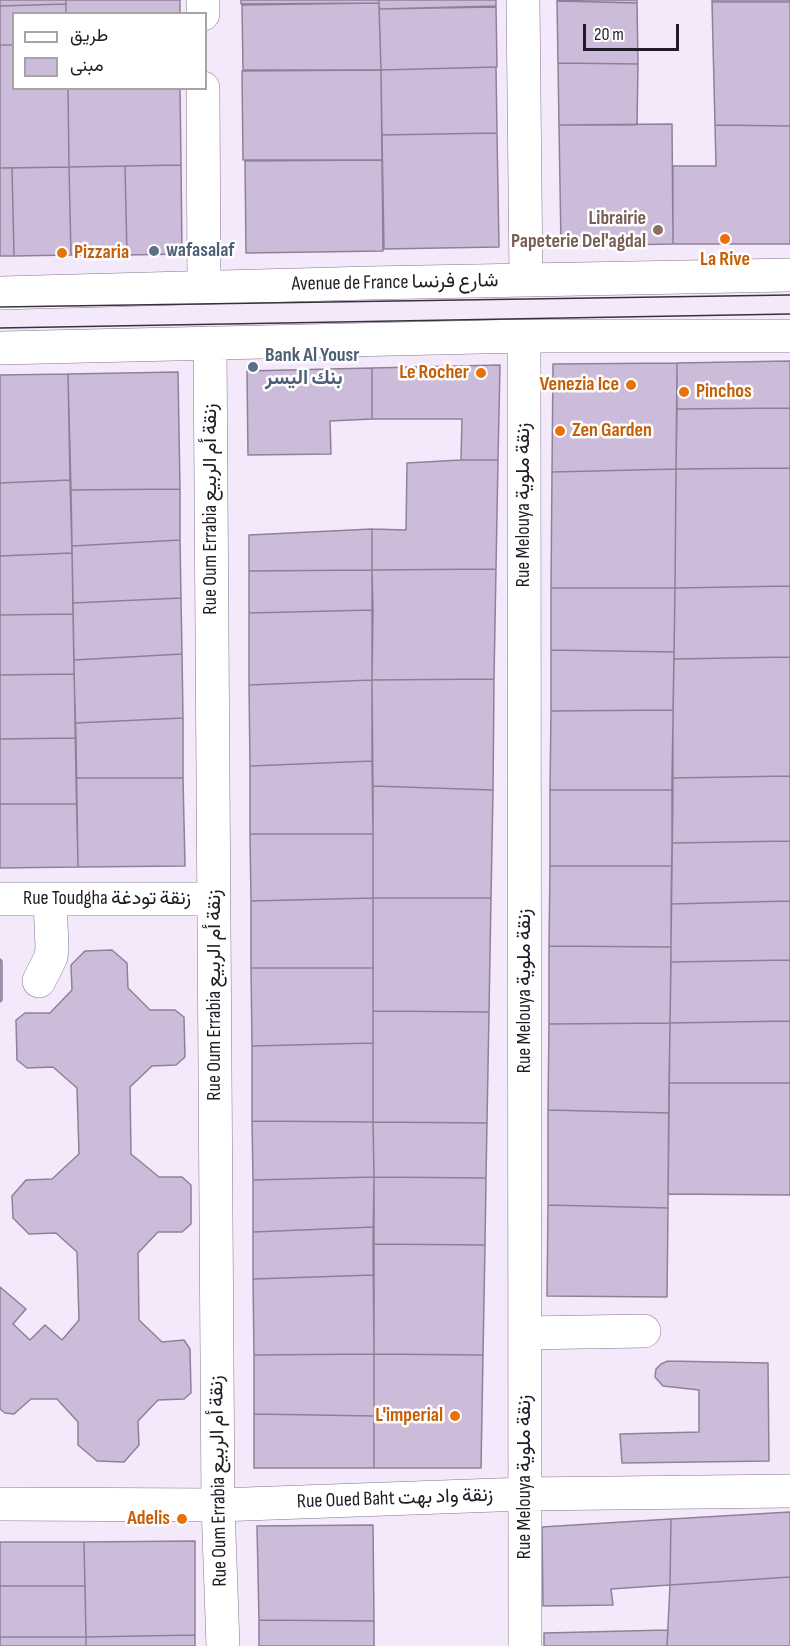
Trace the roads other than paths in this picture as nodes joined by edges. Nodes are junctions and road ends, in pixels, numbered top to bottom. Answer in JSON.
{"nodes":[{"id":1,"x":523,"y":0,"type":"edge"},
{"id":2,"x":203,"y":90,"type":"edge"},
{"id":3,"x":790,"y":275,"type":"edge"},
{"id":4,"x":526,"y":280,"type":"junction"},
{"id":5,"x":204,"y":287,"type":"junction"},
{"id":6,"x":0,"y":293,"type":"edge"},
{"id":7,"x":524,"y":336,"type":"junction"},
{"id":8,"x":790,"y":336,"type":"edge"},
{"id":9,"x":210,"y":343,"type":"junction"},
{"id":10,"x":0,"y":348,"type":"edge"},
{"id":11,"x":0,"y":899,"type":"edge"},
{"id":12,"x":50,"y":899,"type":"junction"},
{"id":13,"x":214,"y":899,"type":"junction"},
{"id":14,"x":39,"y":981,"type":"dead end"},
{"id":15,"x":644,"y":1331,"type":"dead end"},
{"id":16,"x":525,"y":1333,"type":"junction"},
{"id":17,"x":790,"y":1491,"type":"edge"},
{"id":18,"x":525,"y":1494,"type":"junction"},
{"id":19,"x":0,"y":1504,"type":"edge"},
{"id":20,"x":218,"y":1505,"type":"junction"},
{"id":21,"x":223,"y":1646,"type":"edge"},
{"id":22,"x":525,"y":1646,"type":"edge"}],
"edges":[{"from":1,"to":4,"type":"street"},
{"from":2,"to":5,"type":"street"},
{"from":3,"to":4,"type":"street","name":"Avenue de France شارع فرنسا"},
{"from":4,"to":5,"type":"street","name":"Avenue de France شارع فرنسا"},
{"from":5,"to":6,"type":"street","name":"Avenue de France شارع فرنسا"},
{"from":7,"to":8,"type":"street"},
{"from":7,"to":9,"type":"street"},
{"from":7,"to":16,"type":"street","name":"Rue Melouya زنقة ملوية"},
{"from":9,"to":10,"type":"street"},
{"from":9,"to":13,"type":"street","name":"Rue Oum Errabia زنقة أم الربيع"},
{"from":11,"to":12,"type":"street","name":"Rue Toudgha زنقة تودغة"},
{"from":12,"to":13,"type":"street","name":"Rue Toudgha زنقة تودغة"},
{"from":12,"to":14,"type":"street"},
{"from":13,"to":20,"type":"street","name":"Rue Oum Errabia زنقة أم الربيع"},
{"from":15,"to":16,"type":"street"},
{"from":16,"to":18,"type":"street","name":"Rue Melouya زنقة ملوية"},
{"from":17,"to":18,"type":"street","name":"Rue Oued Baht زنقة واد بهت"},
{"from":18,"to":20,"type":"street","name":"Rue Oued Baht زنقة واد بهت"},
{"from":18,"to":22,"type":"street","name":"Rue Melouya زنقة ملوية"},
{"from":19,"to":20,"type":"street","name":"Rue Oued Baht زنقة واد بهت"},
{"from":20,"to":21,"type":"street","name":"Rue Oum Errabia زنقة أم الربيع"}]}
